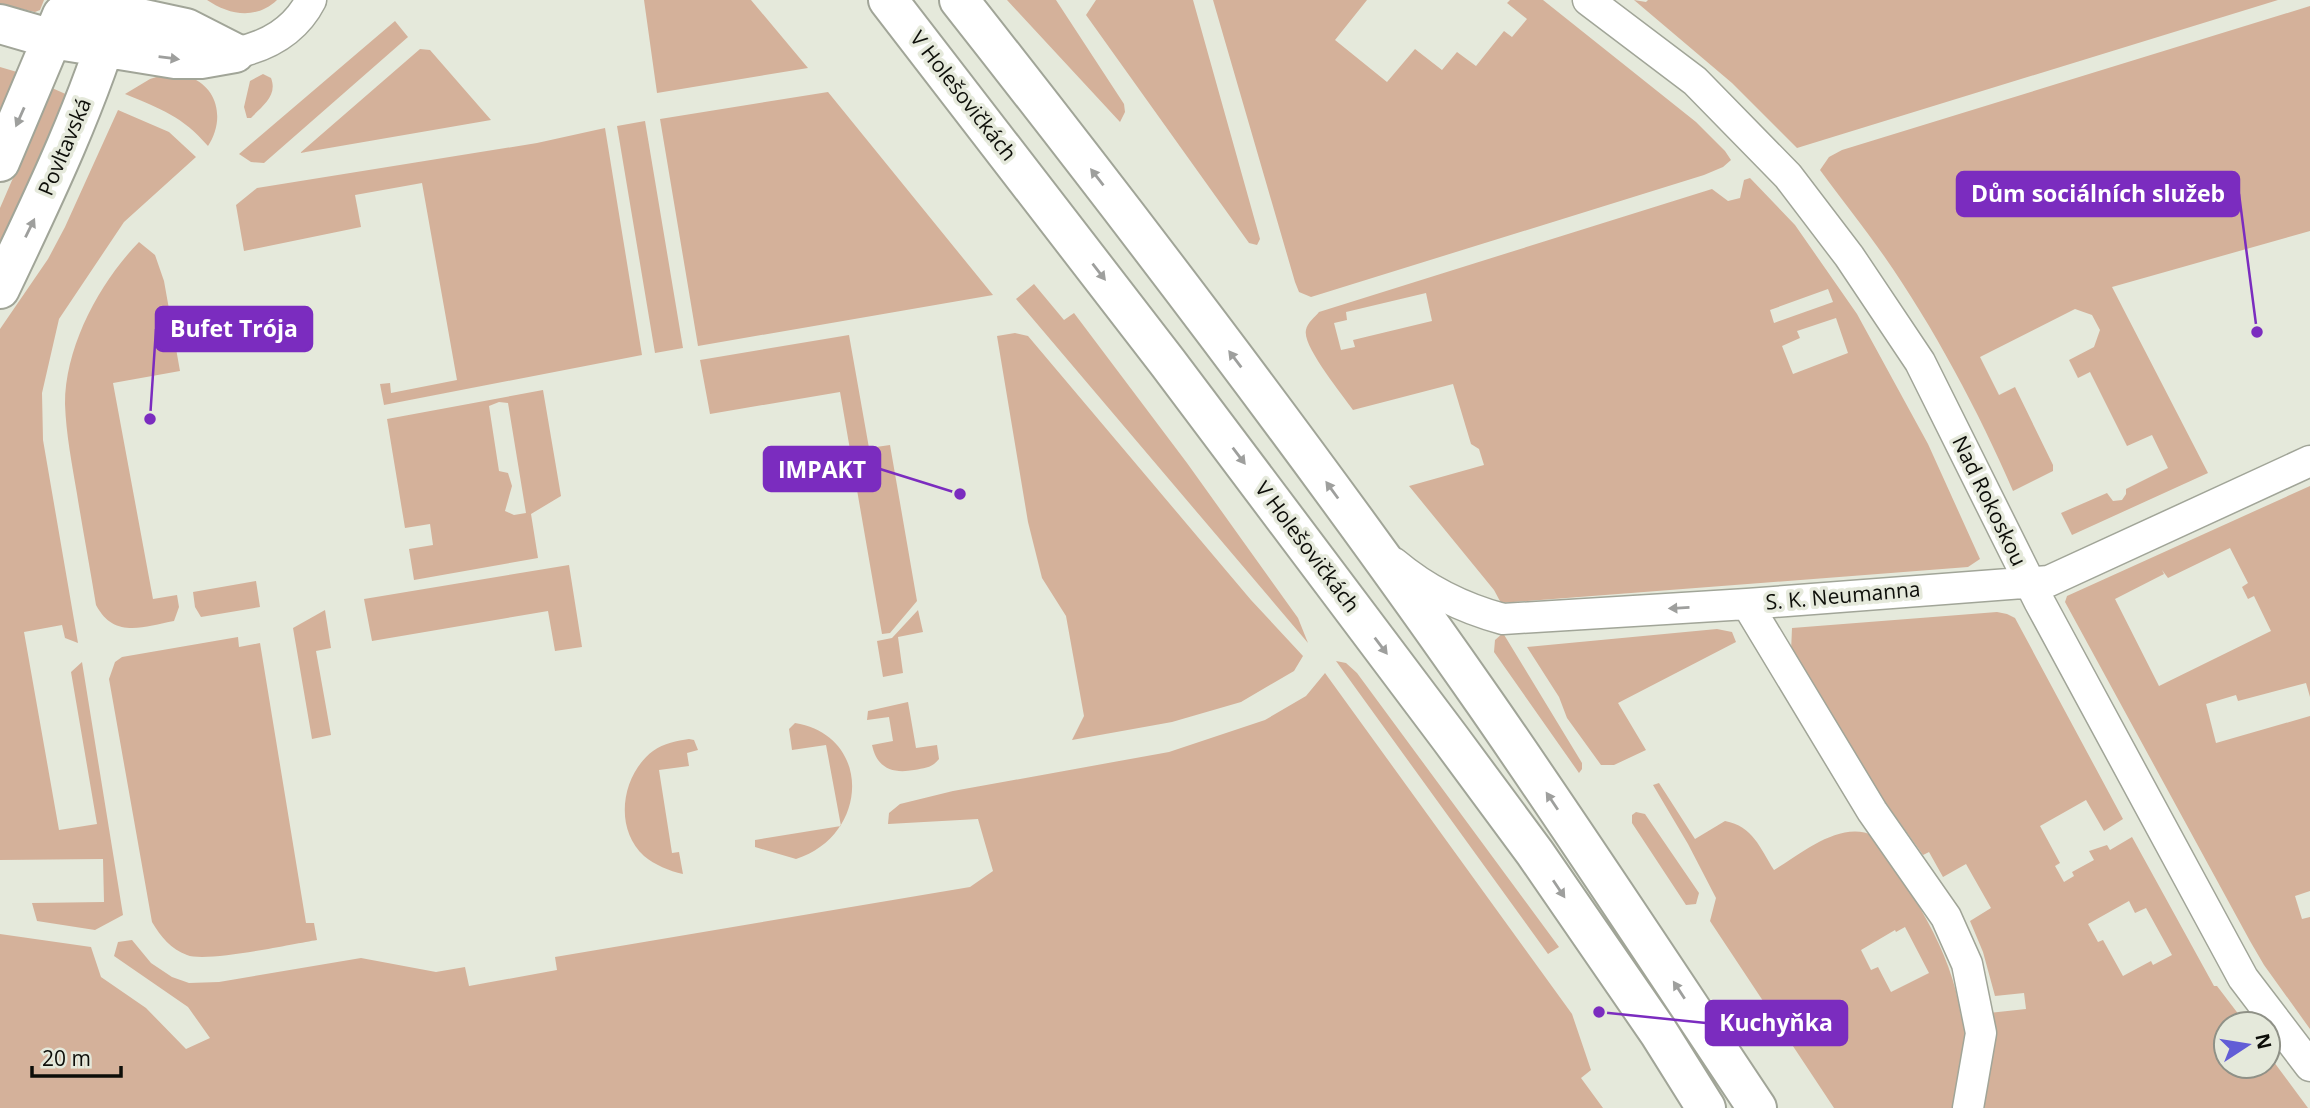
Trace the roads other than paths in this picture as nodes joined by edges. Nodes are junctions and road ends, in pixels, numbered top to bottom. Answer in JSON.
{"nodes":[{"id":1,"x":68,"y":0,"type":"edge"},
{"id":2,"x":190,"y":0,"type":"edge"},
{"id":3,"x":311,"y":0,"type":"edge"},
{"id":4,"x":888,"y":0,"type":"edge"},
{"id":5,"x":958,"y":0,"type":"edge"},
{"id":6,"x":1588,"y":0,"type":"edge"},
{"id":7,"x":118,"y":6,"type":"edge"},
{"id":8,"x":0,"y":24,"type":"edge"},
{"id":9,"x":52,"y":39,"type":"junction"},
{"id":10,"x":103,"y":48,"type":"junction"},
{"id":11,"x":235,"y":53,"type":"junction"},
{"id":12,"x":0,"y":162,"type":"edge"},
{"id":13,"x":0,"y":289,"type":"edge"},
{"id":14,"x":2310,"y":461,"type":"edge"},
{"id":15,"x":1372,"y":545,"type":"junction"},
{"id":16,"x":2030,"y":582,"type":"junction"},
{"id":17,"x":1747,"y":604,"type":"junction"},
{"id":18,"x":1673,"y":1056,"type":"junction"},
{"id":19,"x":2310,"y":1066,"type":"edge"},
{"id":20,"x":1690,"y":1108,"type":"edge"},
{"id":21,"x":1706,"y":1108,"type":"edge"},
{"id":22,"x":1757,"y":1108,"type":"edge"},
{"id":23,"x":1968,"y":1108,"type":"edge"}],
"edges":[{"from":1,"to":9,"type":"main road"},
{"from":2,"to":11,"type":"main road"},
{"from":3,"to":11,"type":"street"},
{"from":4,"to":18,"type":"main road","name":"V Holešovičkách","one_way":true},
{"from":15,"to":5,"type":"main road","one_way":true},
{"from":6,"to":16,"type":"street","name":"Nad Rokoskou"},
{"from":7,"to":9,"type":"main road"},
{"from":7,"to":10,"type":"main road","name":"Povltavská"},
{"from":7,"to":11,"type":"main road"},
{"from":8,"to":9,"type":"main road"},
{"from":9,"to":10,"type":"main road"},
{"from":9,"to":12,"type":"main road","one_way":true},
{"from":10,"to":11,"type":"main road","one_way":true},
{"from":13,"to":10,"type":"main road","name":"Povltavská","one_way":true},
{"from":14,"to":16,"type":"street","name":"S. K. Neumanna"},
{"from":17,"to":15,"type":"street","name":"S. K. Neumanna","one_way":true},
{"from":22,"to":15,"type":"main road","one_way":true},
{"from":16,"to":17,"type":"street","name":"S. K. Neumanna"},
{"from":16,"to":19,"type":"street","name":"Nad Rokoskou"},
{"from":17,"to":23,"type":"street"},
{"from":18,"to":20,"type":"street"},
{"from":18,"to":21,"type":"main road","name":"V Holešovičkách"}]}
